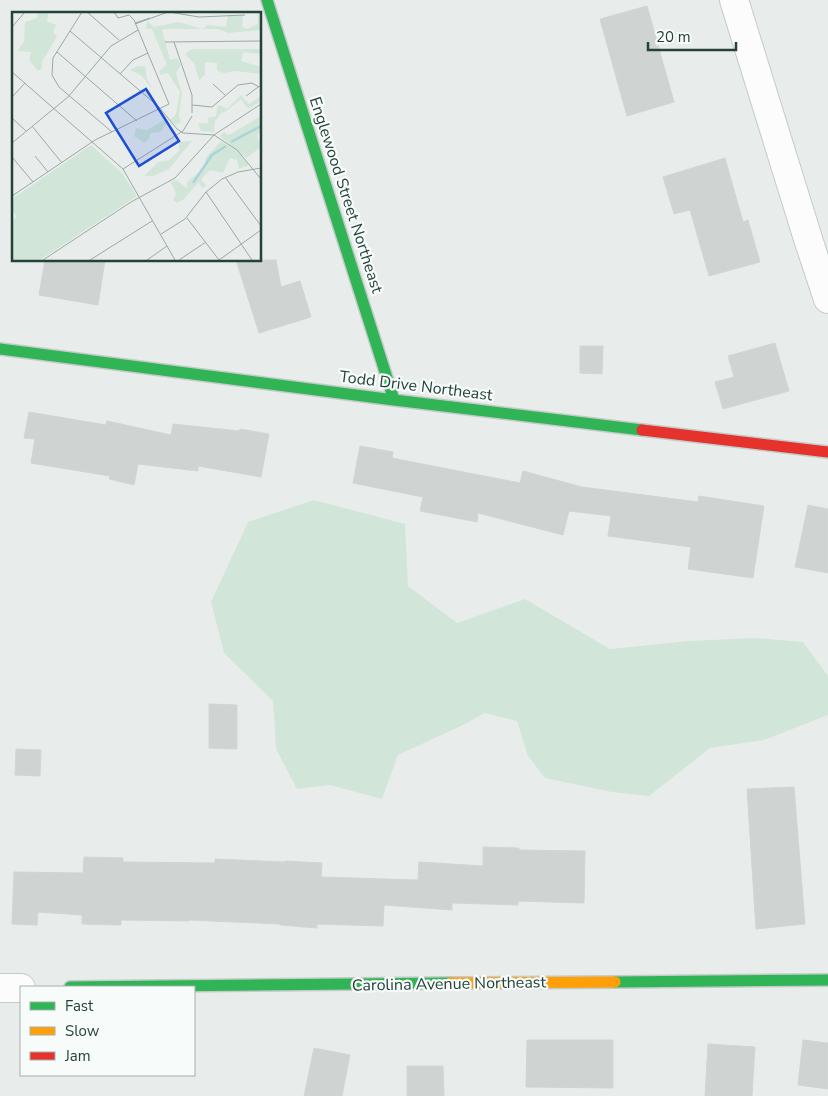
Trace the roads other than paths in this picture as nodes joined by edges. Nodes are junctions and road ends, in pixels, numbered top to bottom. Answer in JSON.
{"nodes":[{"id":1,"x":267,"y":0,"type":"edge"},
{"id":2,"x":734,"y":0,"type":"edge"},
{"id":3,"x":828,"y":299,"type":"edge"},
{"id":4,"x":0,"y":349,"type":"edge"},
{"id":5,"x":394,"y":400,"type":"junction"},
{"id":6,"x":828,"y":452,"type":"edge"},
{"id":7,"x":828,"y":980,"type":"edge"},
{"id":8,"x":178,"y":986,"type":"edge"},
{"id":9,"x":0,"y":988,"type":"edge"},
{"id":10,"x":20,"y":988,"type":"edge"}],
"edges":[{"from":1,"to":5,"type":"street","name":"Englewood Street Northeast"},
{"from":2,"to":3,"type":"street"},
{"from":4,"to":5,"type":"street","name":"Todd Drive Northeast"},
{"from":5,"to":6,"type":"street","name":"Todd Drive Northeast"},
{"from":7,"to":8,"type":"street","name":"Carolina Avenue Northeast"},
{"from":9,"to":10,"type":"street"}]}
